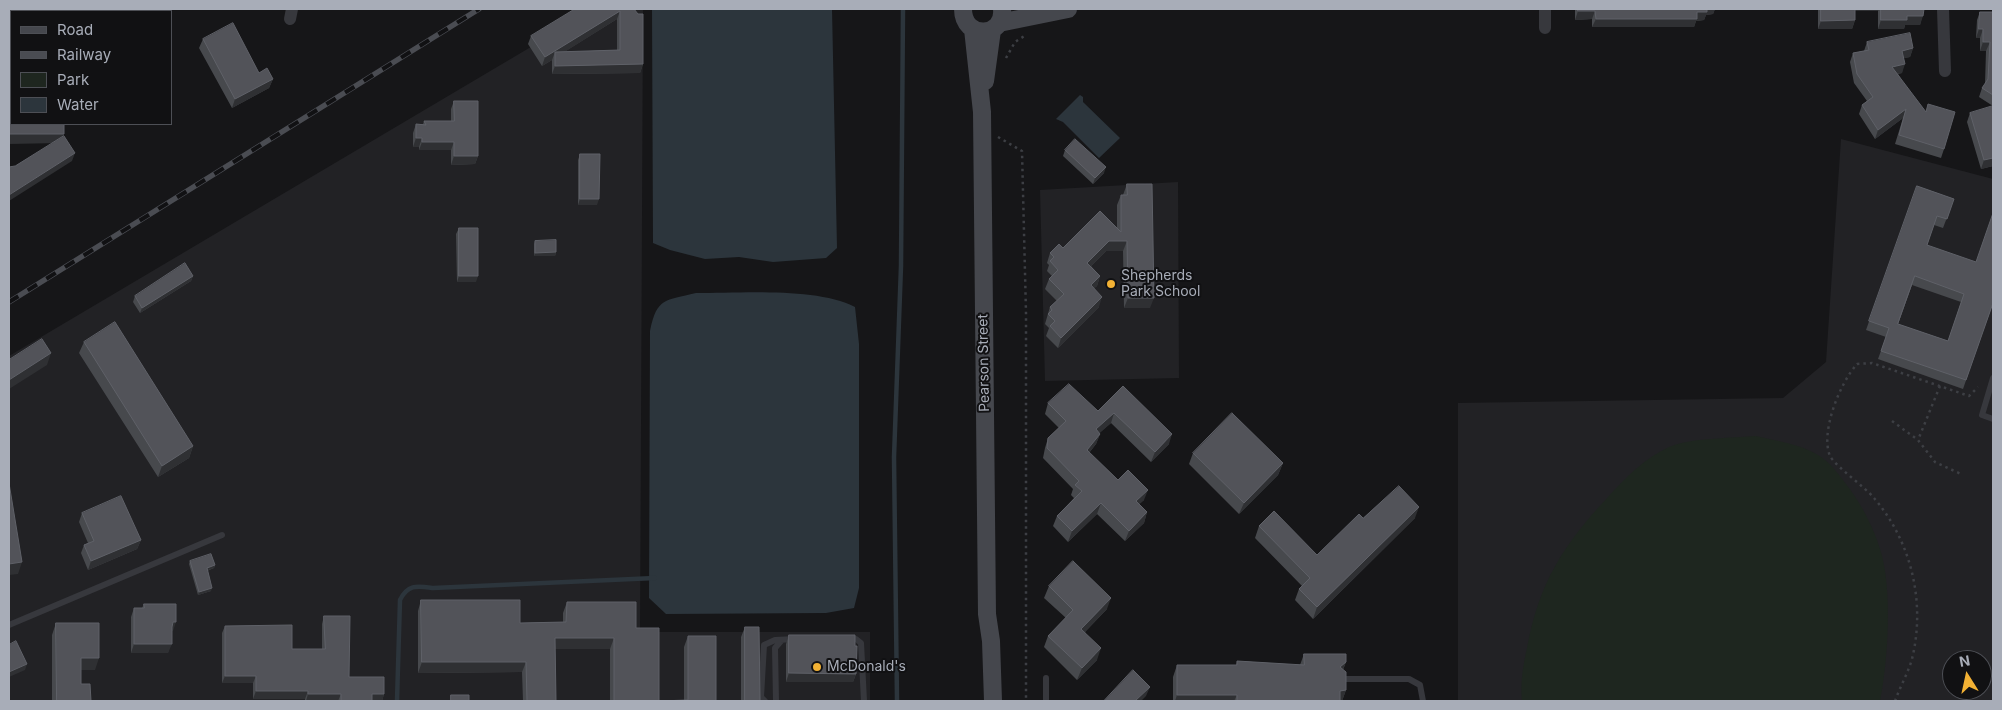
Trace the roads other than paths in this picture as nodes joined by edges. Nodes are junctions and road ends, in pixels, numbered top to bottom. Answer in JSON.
{"nodes":[{"id":1,"x":963,"y":9,"type":"edge"},
{"id":2,"x":1068,"y":9,"type":"edge"},
{"id":3,"x":1545,"y":9,"type":"edge"},
{"id":4,"x":1943,"y":9,"type":"edge"},
{"id":5,"x":998,"y":21,"type":"edge"},
{"id":6,"x":1545,"y":28,"type":"dead end"},
{"id":7,"x":973,"y":29,"type":"junction"},
{"id":8,"x":1945,"y":71,"type":"dead end"},
{"id":9,"x":982,"y":112,"type":"junction"},
{"id":10,"x":1993,"y":378,"type":"edge"},
{"id":11,"x":1993,"y":418,"type":"edge"},
{"id":12,"x":222,"y":535,"type":"dead end"},
{"id":13,"x":987,"y":614,"type":"junction"},
{"id":14,"x":9,"y":625,"type":"edge"},
{"id":15,"x":784,"y":639,"type":"junction"},
{"id":16,"x":804,"y":639,"type":"edge"},
{"id":17,"x":839,"y":639,"type":"edge"},
{"id":18,"x":1046,"y":678,"type":"dead end"},
{"id":19,"x":1342,"y":679,"type":"edge"},
{"id":20,"x":765,"y":701,"type":"edge"},
{"id":21,"x":776,"y":701,"type":"edge"},
{"id":22,"x":864,"y":701,"type":"edge"},
{"id":23,"x":981,"y":701,"type":"edge"},
{"id":24,"x":993,"y":701,"type":"edge"},
{"id":25,"x":1046,"y":701,"type":"edge"},
{"id":26,"x":1423,"y":701,"type":"edge"}],
"edges":[{"from":1,"to":7,"type":"main road","name":"Pearson Street"},
{"from":2,"to":5,"type":"main road"},
{"from":3,"to":6,"type":"street"},
{"from":4,"to":8,"type":"street"},
{"from":5,"to":7,"type":"main road"},
{"from":5,"to":9,"type":"main road","name":"Pearson Street"},
{"from":7,"to":9,"type":"main road","name":"Pearson Street"},
{"from":9,"to":13,"type":"main road","name":"Pearson Street"},
{"from":10,"to":11,"type":"lane"},
{"from":12,"to":14,"type":"lane"},
{"from":13,"to":23,"type":"main road","name":"Pearson Street"},
{"from":13,"to":24,"type":"main road","name":"Pearson Street"},
{"from":15,"to":16,"type":"lane"},
{"from":15,"to":20,"type":"lane"},
{"from":15,"to":21,"type":"lane"},
{"from":17,"to":22,"type":"lane"},
{"from":18,"to":25,"type":"lane"},
{"from":19,"to":26,"type":"lane"}]}
